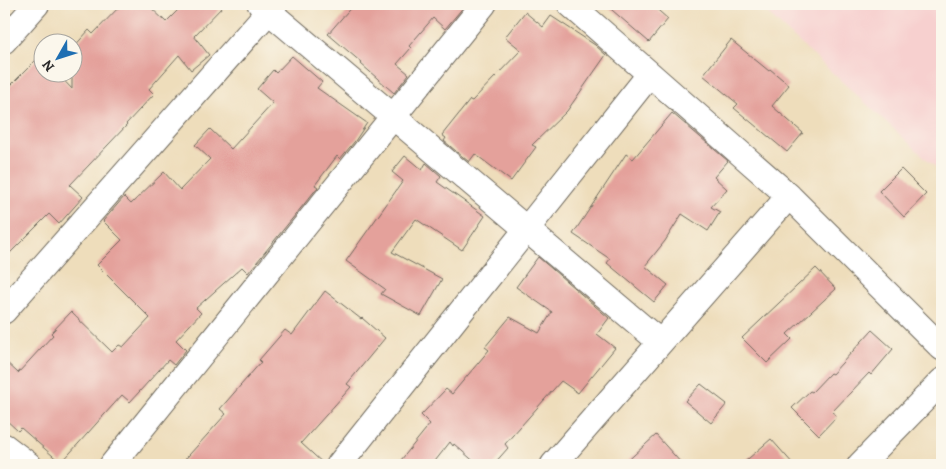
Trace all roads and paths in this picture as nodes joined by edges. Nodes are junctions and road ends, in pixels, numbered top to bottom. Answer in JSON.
{"nodes":[{"id":1,"x":37,"y":4,"type":"edge"},
{"id":2,"x":484,"y":4,"type":"edge"},
{"id":3,"x":570,"y":4,"type":"edge"},
{"id":4,"x":268,"y":6,"type":"edge"},
{"id":5,"x":4,"y":41,"type":"edge"},
{"id":6,"x":650,"y":74,"type":"junction"},
{"id":7,"x":394,"y":117,"type":"junction"},
{"id":8,"x":789,"y":196,"type":"junction"},
{"id":9,"x":526,"y":229,"type":"junction"},
{"id":10,"x":4,"y":311,"type":"edge"},
{"id":11,"x":660,"y":342,"type":"junction"},
{"id":12,"x":942,"y":348,"type":"edge"},
{"id":13,"x":942,"y":381,"type":"edge"},
{"id":14,"x":4,"y":446,"type":"edge"},
{"id":15,"x":29,"y":465,"type":"edge"},
{"id":16,"x":112,"y":465,"type":"edge"},
{"id":17,"x":339,"y":465,"type":"edge"},
{"id":18,"x":553,"y":465,"type":"edge"},
{"id":19,"x":860,"y":465,"type":"edge"}],
"edges":[{"from":1,"to":5,"type":"street"},
{"from":2,"to":7,"type":"street"},
{"from":3,"to":6,"type":"street"},
{"from":4,"to":7,"type":"street"},
{"from":4,"to":10,"type":"street"},
{"from":6,"to":8,"type":"street"},
{"from":6,"to":9,"type":"street"},
{"from":7,"to":9,"type":"street"},
{"from":7,"to":16,"type":"street"},
{"from":8,"to":11,"type":"street"},
{"from":8,"to":12,"type":"street"},
{"from":9,"to":11,"type":"street"},
{"from":9,"to":17,"type":"street"},
{"from":11,"to":18,"type":"street"},
{"from":13,"to":19,"type":"street"},
{"from":14,"to":15,"type":"street"}]}
